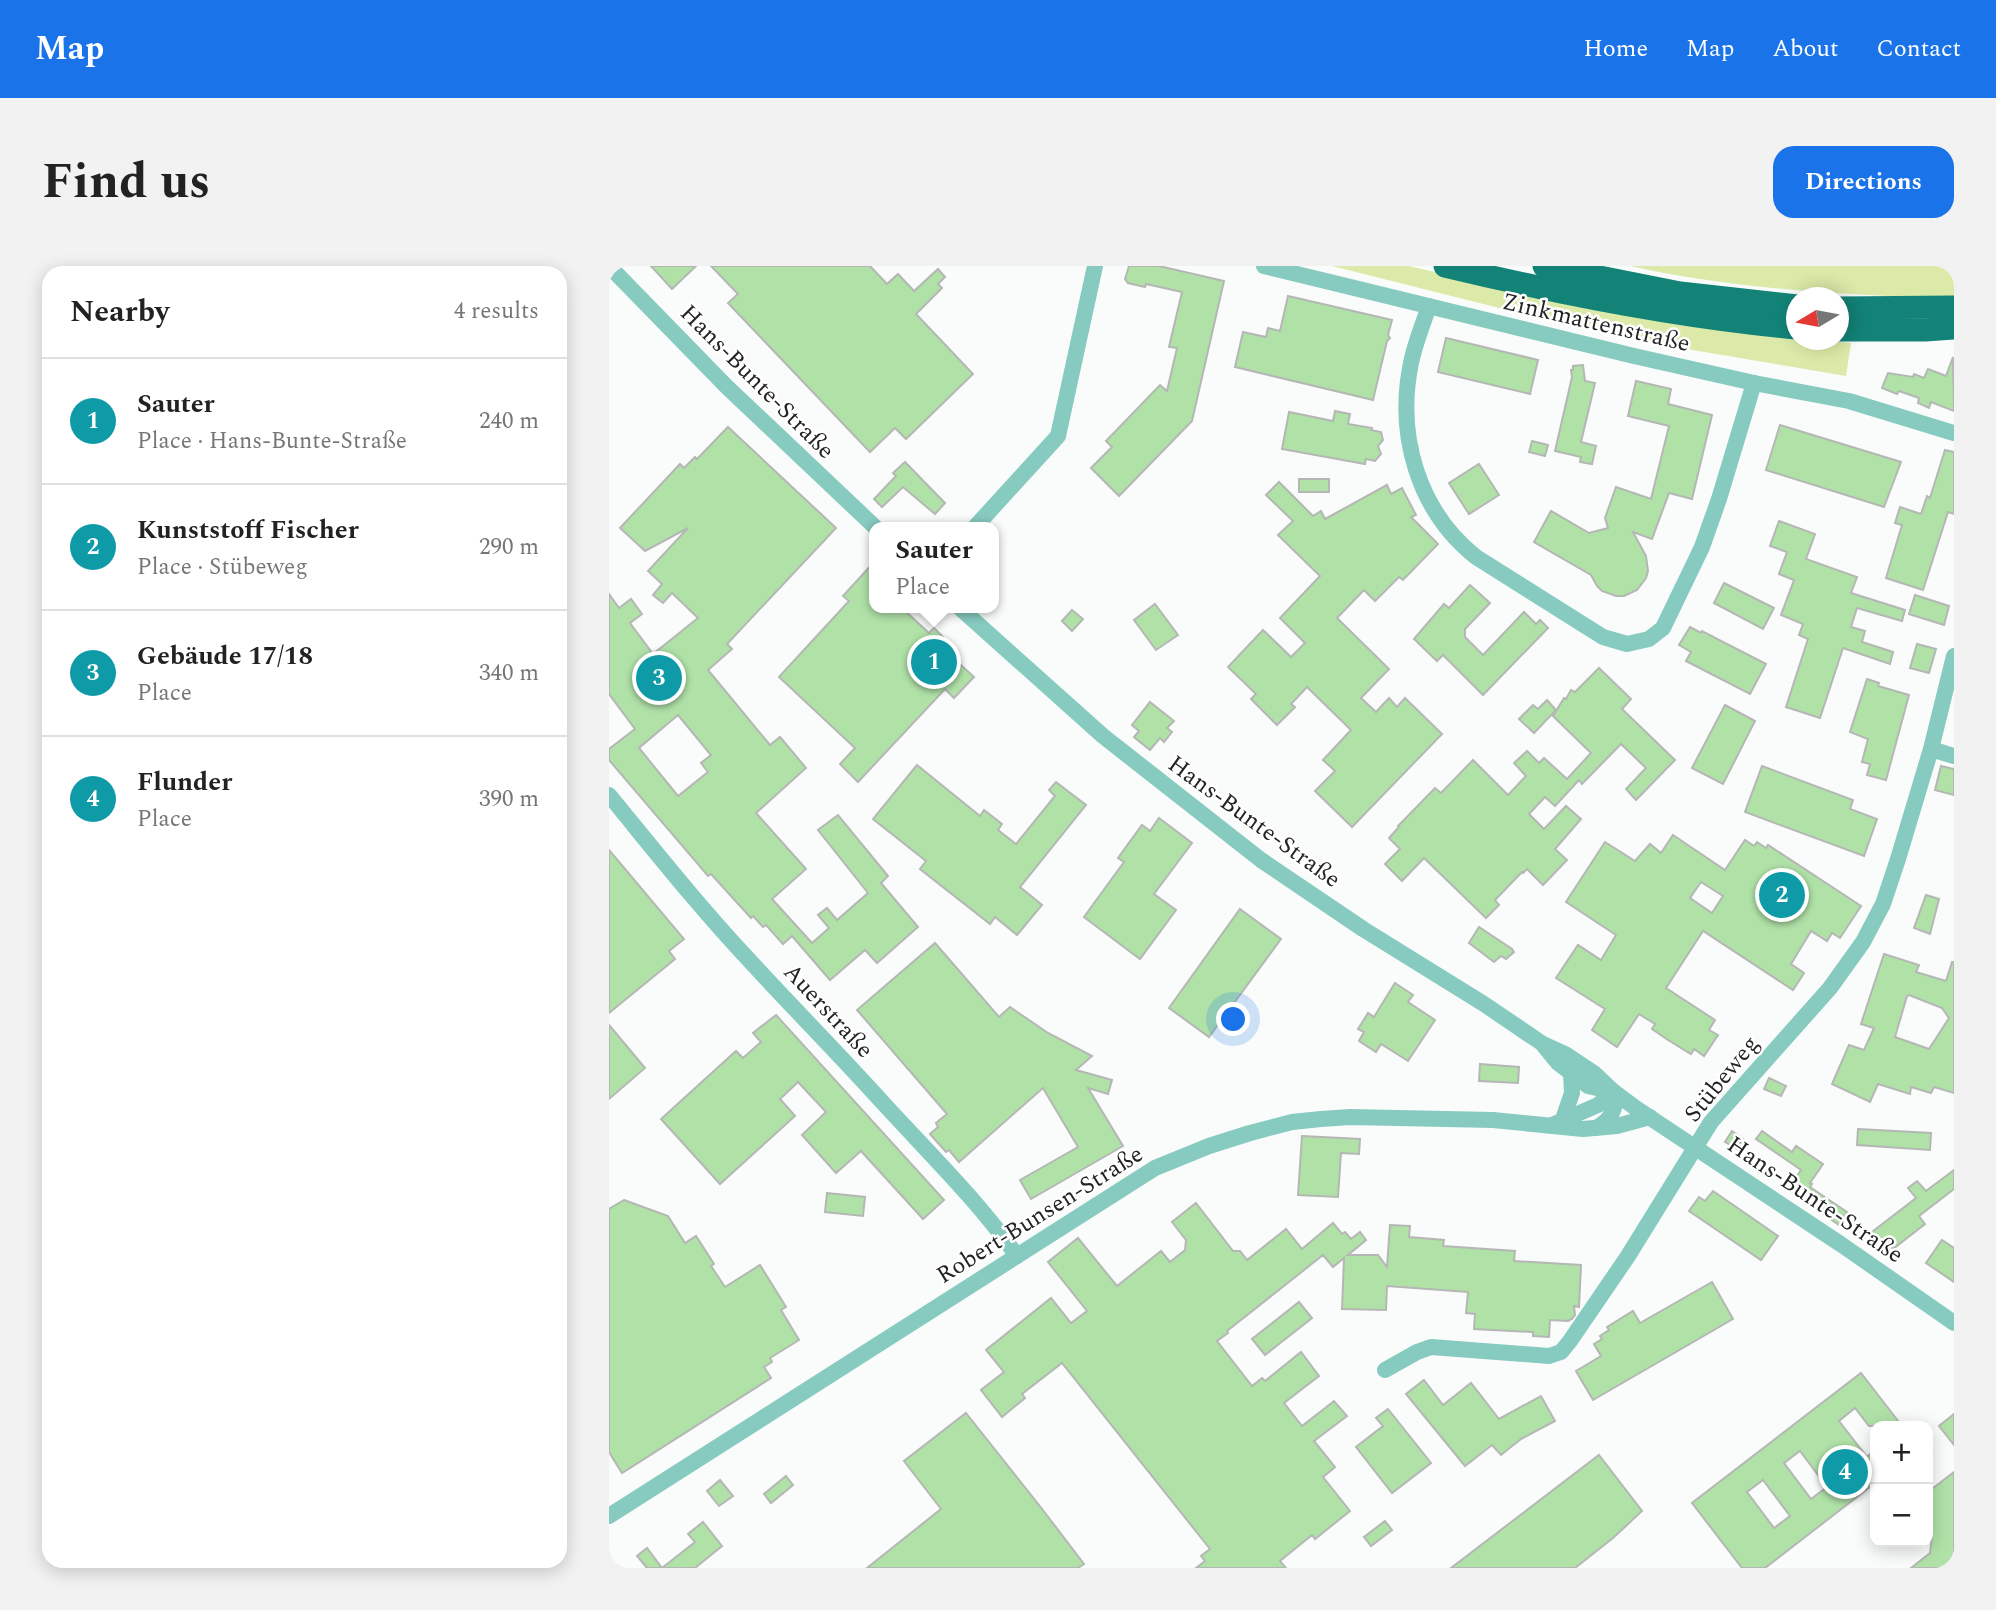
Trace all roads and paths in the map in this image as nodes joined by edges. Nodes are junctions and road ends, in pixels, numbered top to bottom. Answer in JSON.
{"nodes":[{"id":1,"x":609,"y":266,"type":"edge"},
{"id":2,"x":1095,"y":266,"type":"edge"},
{"id":3,"x":1264,"y":266,"type":"edge"},
{"id":4,"x":1445,"y":266,"type":"edge"},
{"id":5,"x":1544,"y":266,"type":"edge"},
{"id":6,"x":1786,"y":305,"type":"edge"},
{"id":7,"x":1429,"y":306,"type":"junction"},
{"id":8,"x":1954,"y":307,"type":"edge"},
{"id":9,"x":1849,"y":308,"type":"edge"},
{"id":10,"x":1786,"y":327,"type":"edge"},
{"id":11,"x":1954,"y":328,"type":"edge"},
{"id":12,"x":1849,"y":330,"type":"edge"},
{"id":13,"x":1753,"y":383,"type":"junction"},
{"id":14,"x":1954,"y":433,"type":"edge"},
{"id":15,"x":870,"y":522,"type":"edge"},
{"id":16,"x":980,"y":522,"type":"edge"},
{"id":17,"x":966,"y":613,"type":"edge"},
{"id":18,"x":1954,"y":656,"type":"edge"},
{"id":19,"x":1931,"y":749,"type":"junction"},
{"id":20,"x":1954,"y":756,"type":"edge"},
{"id":21,"x":609,"y":795,"type":"edge"},
{"id":22,"x":1543,"y":1044,"type":"junction"},
{"id":23,"x":1571,"y":1073,"type":"junction"},
{"id":24,"x":1616,"y":1094,"type":"junction"},
{"id":25,"x":1650,"y":1117,"type":"junction"},
{"id":26,"x":1556,"y":1123,"type":"junction"},
{"id":27,"x":1596,"y":1128,"type":"junction"},
{"id":28,"x":1696,"y":1147,"type":"junction"},
{"id":29,"x":1017,"y":1256,"type":"junction"},
{"id":30,"x":1954,"y":1323,"type":"edge"},
{"id":31,"x":1385,"y":1370,"type":"dead end"},
{"id":32,"x":609,"y":1516,"type":"edge"}],
"edges":[{"from":1,"to":15,"type":"street","name":"Hans-Bunte-Straße"},
{"from":2,"to":16,"type":"street"},
{"from":3,"to":7,"type":"street","name":"Zinkmattenstraße"},
{"from":4,"to":10,"type":"highway"},
{"from":5,"to":6,"type":"highway"},
{"from":7,"to":13,"type":"street","name":"Zinkmattenstraße"},
{"from":7,"to":13,"type":"street"},
{"from":8,"to":9,"type":"highway"},
{"from":11,"to":12,"type":"highway"},
{"from":13,"to":14,"type":"street","name":"Zinkmattenstraße"},
{"from":17,"to":22,"type":"street","name":"Hans-Bunte-Straße"},
{"from":18,"to":19,"type":"street","name":"Stübeweg"},
{"from":19,"to":20,"type":"street"},
{"from":19,"to":28,"type":"street","name":"Stübeweg"},
{"from":21,"to":29,"type":"street","name":"Auerstraße"},
{"from":22,"to":23,"type":"street","name":"Hans-Bunte-Straße"},
{"from":22,"to":24,"type":"street","name":"Hans-Bunte-Straße"},
{"from":23,"to":24,"type":"street","name":"Hans-Bunte-Straße"},
{"from":23,"to":26,"type":"street"},
{"from":24,"to":25,"type":"street","name":"Hans-Bunte-Straße"},
{"from":24,"to":26,"type":"street","name":"Robert-Bunsen-Straße"},
{"from":24,"to":27,"type":"street"},
{"from":25,"to":27,"type":"street","name":"Robert-Bunsen-Straße"},
{"from":25,"to":28,"type":"street","name":"Hans-Bunte-Straße"},
{"from":26,"to":27,"type":"street","name":"Robert-Bunsen-Straße"},
{"from":26,"to":29,"type":"street","name":"Robert-Bunsen-Straße"},
{"from":28,"to":30,"type":"street","name":"Hans-Bunte-Straße"},
{"from":28,"to":31,"type":"street","name":"Stübeweg"},
{"from":29,"to":32,"type":"street","name":"Robert-Bunsen-Straße"}]}
